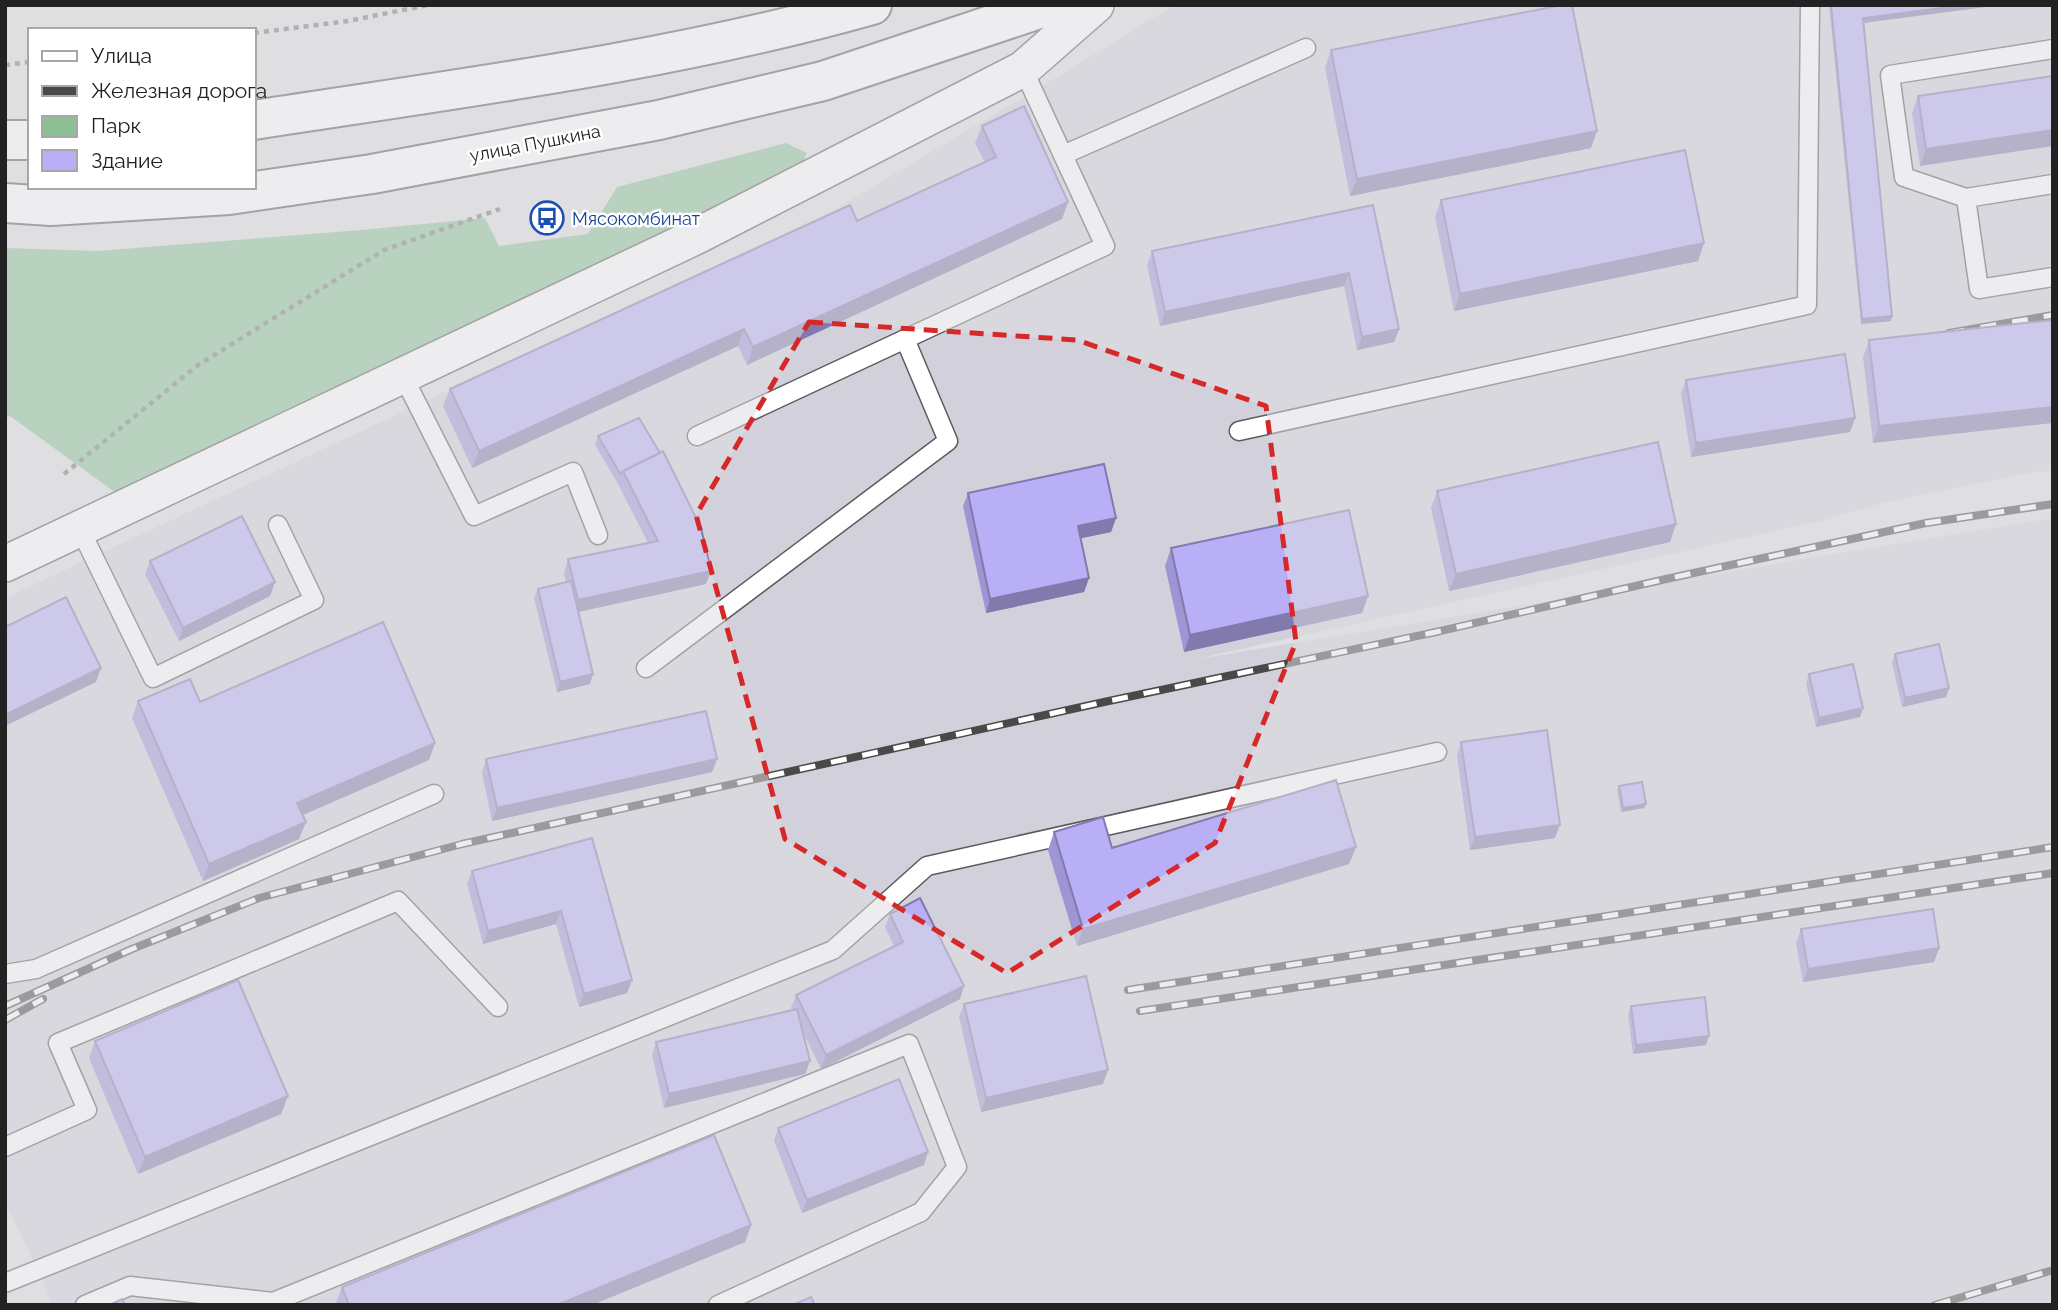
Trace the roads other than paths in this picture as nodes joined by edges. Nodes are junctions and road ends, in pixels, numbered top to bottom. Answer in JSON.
{"nodes":[{"id":1,"x":873,"y":5,"type":"edge"},
{"id":2,"x":1051,"y":5,"type":"edge"},
{"id":3,"x":1096,"y":5,"type":"edge"},
{"id":4,"x":1810,"y":5,"type":"edge"},
{"id":5,"x":818,"y":13,"type":"edge"},
{"id":6,"x":1306,"y":48,"type":"dead end"},
{"id":7,"x":2053,"y":49,"type":"edge"},
{"id":8,"x":1023,"y":69,"type":"junction"},
{"id":9,"x":256,"y":120,"type":"edge"},
{"id":10,"x":5,"y":140,"type":"edge"},
{"id":11,"x":28,"y":140,"type":"edge"},
{"id":12,"x":1063,"y":155,"type":"junction"},
{"id":13,"x":2053,"y":184,"type":"edge"},
{"id":14,"x":1966,"y":198,"type":"junction"},
{"id":15,"x":5,"y":203,"type":"edge"},
{"id":16,"x":2053,"y":277,"type":"edge"},
{"id":17,"x":905,"y":340,"type":"junction"},
{"id":18,"x":403,"y":376,"type":"junction"},
{"id":19,"x":1239,"y":430,"type":"dead end"},
{"id":20,"x":696,"y":436,"type":"dead end"},
{"id":21,"x":278,"y":525,"type":"dead end"},
{"id":22,"x":80,"y":528,"type":"junction"},
{"id":23,"x":598,"y":535,"type":"dead end"},
{"id":24,"x":5,"y":564,"type":"edge"},
{"id":25,"x":646,"y":668,"type":"dead end"},
{"id":26,"x":1437,"y":752,"type":"dead end"},
{"id":27,"x":434,"y":794,"type":"dead end"},
{"id":28,"x":5,"y":974,"type":"edge"},
{"id":29,"x":498,"y":1007,"type":"dead end"},
{"id":30,"x":5,"y":1147,"type":"edge"},
{"id":31,"x":5,"y":1283,"type":"edge"},
{"id":32,"x":273,"y":1303,"type":"edge"},
{"id":33,"x":85,"y":1305,"type":"edge"},
{"id":34,"x":718,"y":1305,"type":"edge"}],
"edges":[{"from":1,"to":5,"type":"main road"},
{"from":2,"to":15,"type":"main road","name":"улица Пушкина"},
{"from":3,"to":8,"type":"street"},
{"from":4,"to":19,"type":"lane"},
{"from":5,"to":9,"type":"main road"},
{"from":6,"to":12,"type":"lane"},
{"from":7,"to":14,"type":"lane"},
{"from":8,"to":12,"type":"lane"},
{"from":8,"to":18,"type":"street"},
{"from":10,"to":11,"type":"main road"},
{"from":12,"to":17,"type":"lane"},
{"from":13,"to":14,"type":"lane"},
{"from":14,"to":16,"type":"lane"},
{"from":17,"to":20,"type":"lane"},
{"from":17,"to":25,"type":"lane"},
{"from":18,"to":22,"type":"street"},
{"from":18,"to":23,"type":"lane"},
{"from":21,"to":22,"type":"lane"},
{"from":22,"to":24,"type":"street"},
{"from":26,"to":31,"type":"lane"},
{"from":27,"to":28,"type":"lane"},
{"from":29,"to":30,"type":"lane"},
{"from":32,"to":33,"type":"lane"},
{"from":32,"to":34,"type":"lane"}]}
